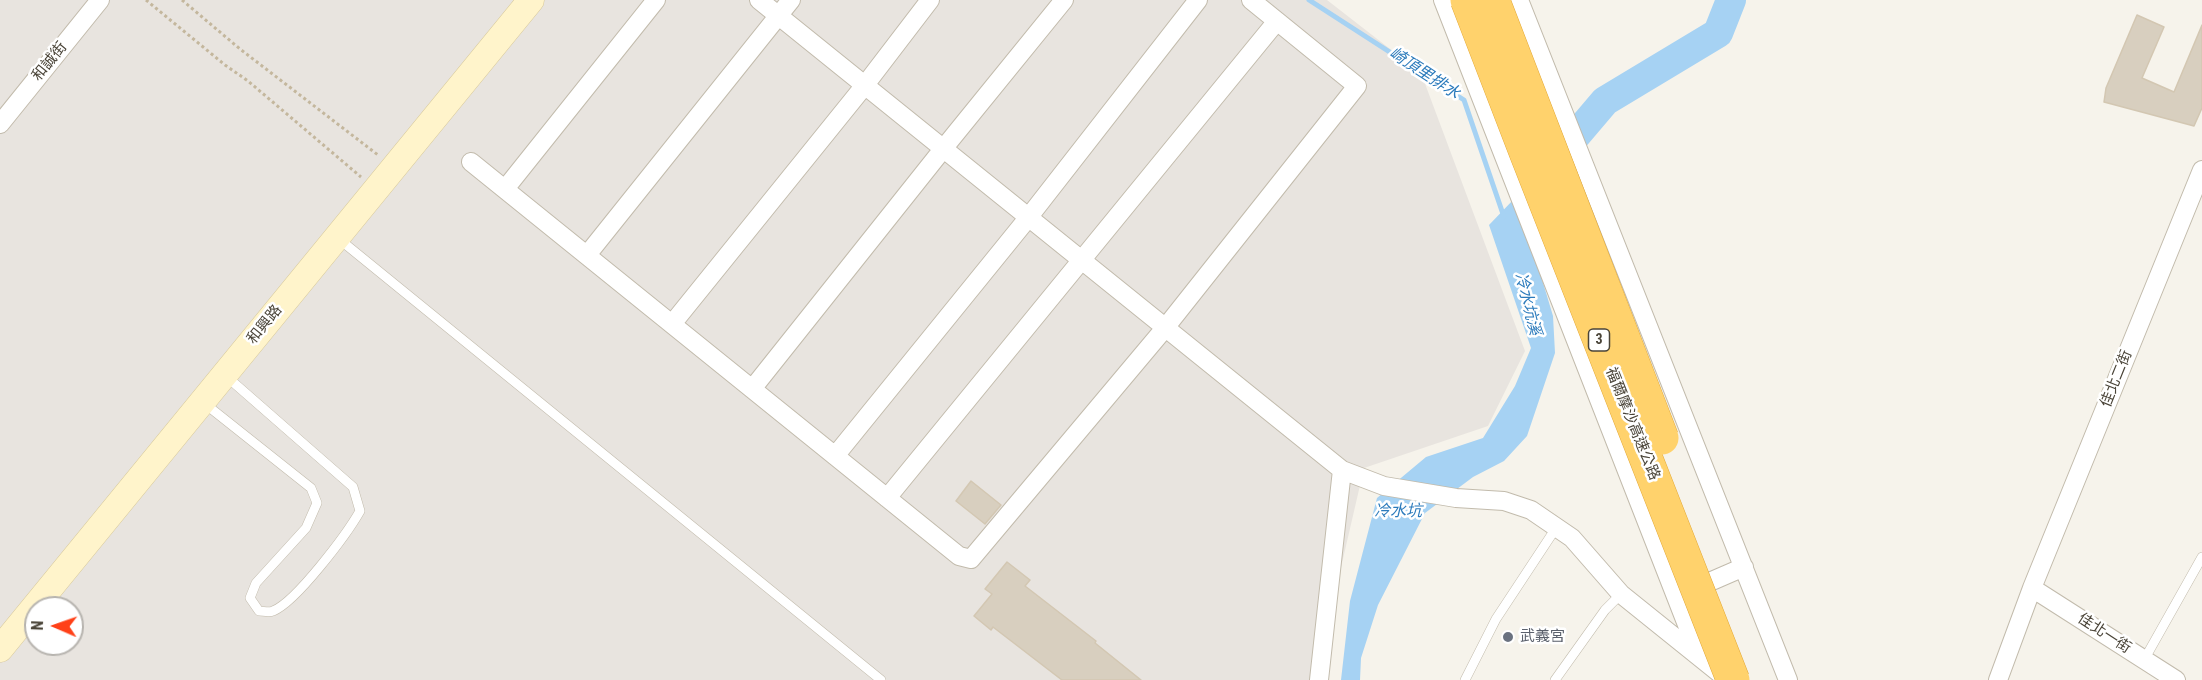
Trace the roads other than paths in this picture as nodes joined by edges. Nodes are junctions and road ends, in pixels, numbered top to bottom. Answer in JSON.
{"nodes":[{"id":1,"x":100,"y":0,"type":"edge"},
{"id":2,"x":531,"y":0,"type":"edge"},
{"id":3,"x":656,"y":0,"type":"edge"},
{"id":4,"x":759,"y":0,"type":"edge"},
{"id":5,"x":791,"y":0,"type":"edge"},
{"id":6,"x":930,"y":0,"type":"edge"},
{"id":7,"x":1064,"y":0,"type":"edge"},
{"id":8,"x":1198,"y":0,"type":"edge"},
{"id":9,"x":1251,"y":0,"type":"edge"},
{"id":10,"x":1443,"y":0,"type":"edge"},
{"id":11,"x":1467,"y":0,"type":"edge"},
{"id":12,"x":1493,"y":0,"type":"edge"},
{"id":13,"x":1519,"y":0,"type":"edge"},
{"id":14,"x":779,"y":16,"type":"junction"},
{"id":15,"x":1277,"y":21,"type":"junction"},
{"id":16,"x":865,"y":85,"type":"junction"},
{"id":17,"x":0,"y":124,"type":"edge"},
{"id":18,"x":943,"y":149,"type":"junction"},
{"id":19,"x":471,"y":162,"type":"dead end"},
{"id":20,"x":2202,"y":170,"type":"edge"},
{"id":21,"x":505,"y":189,"type":"junction"},
{"id":22,"x":2197,"y":199,"type":"edge"},
{"id":23,"x":1028,"y":218,"type":"junction"},
{"id":24,"x":1609,"y":228,"type":"junction"},
{"id":25,"x":337,"y":237,"type":"junction"},
{"id":26,"x":587,"y":255,"type":"junction"},
{"id":27,"x":1543,"y":258,"type":"junction"},
{"id":28,"x":1082,"y":261,"type":"junction"},
{"id":29,"x":672,"y":324,"type":"junction"},
{"id":30,"x":1165,"y":328,"type":"junction"},
{"id":31,"x":225,"y":374,"type":"junction"},
{"id":32,"x":752,"y":389,"type":"junction"},
{"id":33,"x":202,"y":401,"type":"junction"},
{"id":34,"x":835,"y":456,"type":"junction"},
{"id":35,"x":1342,"y":470,"type":"junction"},
{"id":36,"x":887,"y":498,"type":"junction"},
{"id":37,"x":1556,"y":528,"type":"junction"},
{"id":38,"x":2202,"y":557,"type":"edge"},
{"id":39,"x":1743,"y":567,"type":"junction"},
{"id":40,"x":2032,"y":588,"type":"junction"},
{"id":41,"x":1620,"y":594,"type":"junction"},
{"id":42,"x":1676,"y":597,"type":"junction"},
{"id":43,"x":0,"y":649,"type":"edge"},
{"id":44,"x":1699,"y":656,"type":"junction"},
{"id":45,"x":2145,"y":660,"type":"junction"},
{"id":46,"x":881,"y":680,"type":"edge"},
{"id":47,"x":1319,"y":680,"type":"edge"},
{"id":48,"x":1465,"y":680,"type":"edge"},
{"id":49,"x":1554,"y":680,"type":"edge"},
{"id":50,"x":1708,"y":680,"type":"edge"},
{"id":51,"x":1728,"y":680,"type":"edge"},
{"id":52,"x":1733,"y":680,"type":"edge"},
{"id":53,"x":1756,"y":680,"type":"edge"},
{"id":54,"x":1788,"y":680,"type":"edge"},
{"id":55,"x":1998,"y":680,"type":"edge"},
{"id":56,"x":2176,"y":680,"type":"edge"}],
"edges":[{"from":1,"to":17,"type":"street","name":"和誠街"},
{"from":2,"to":25,"type":"street","name":"和興路"},
{"from":3,"to":21,"type":"street"},
{"from":4,"to":14,"type":"street"},
{"from":5,"to":14,"type":"street"},
{"from":6,"to":16,"type":"street"},
{"from":7,"to":18,"type":"street"},
{"from":8,"to":23,"type":"street"},
{"from":9,"to":15,"type":"street"},
{"from":10,"to":27,"type":"street"},
{"from":11,"to":52,"type":"highway","name":"福爾摩沙高速公路","number":"3","bridge":true},
{"from":12,"to":53,"type":"highway","name":"福爾摩沙高速公路","number":"3","bridge":true},
{"from":13,"to":24,"type":"street"},
{"from":14,"to":16,"type":"street"},
{"from":14,"to":26,"type":"street"},
{"from":15,"to":28,"type":"street"},
{"from":15,"to":30,"type":"street"},
{"from":16,"to":18,"type":"street"},
{"from":16,"to":29,"type":"street"},
{"from":18,"to":23,"type":"street"},
{"from":18,"to":32,"type":"street"},
{"from":19,"to":21,"type":"street"},
{"from":20,"to":22,"type":"street","name":"佳北二街"},
{"from":21,"to":26,"type":"street"},
{"from":22,"to":40,"type":"street","name":"佳北二街"},
{"from":23,"to":28,"type":"street"},
{"from":23,"to":34,"type":"street"},
{"from":24,"to":27,"type":"street"},
{"from":24,"to":39,"type":"street"},
{"from":25,"to":31,"type":"street","name":"和興路"},
{"from":25,"to":46,"type":"lane"},
{"from":26,"to":29,"type":"street"},
{"from":27,"to":42,"type":"street"},
{"from":28,"to":30,"type":"street"},
{"from":28,"to":36,"type":"street"},
{"from":29,"to":32,"type":"street"},
{"from":30,"to":35,"type":"street"},
{"from":30,"to":36,"type":"street"},
{"from":31,"to":33,"type":"street","name":"和興路"},
{"from":31,"to":33,"type":"lane"},
{"from":32,"to":34,"type":"street"},
{"from":33,"to":43,"type":"street","name":"和興路"},
{"from":34,"to":36,"type":"street"},
{"from":35,"to":37,"type":"street"},
{"from":35,"to":47,"type":"street"},
{"from":37,"to":41,"type":"street"},
{"from":37,"to":48,"type":"lane"},
{"from":38,"to":45,"type":"lane"},
{"from":39,"to":42,"type":"street"},
{"from":39,"to":54,"type":"street"},
{"from":40,"to":45,"type":"street","name":"佳北一街"},
{"from":40,"to":55,"type":"street","name":"佳北二街"},
{"from":41,"to":44,"type":"street"},
{"from":41,"to":49,"type":"lane"},
{"from":42,"to":44,"type":"street"},
{"from":44,"to":50,"type":"street"},
{"from":44,"to":51,"type":"street"},
{"from":45,"to":56,"type":"street","name":"佳北一街"}]}
